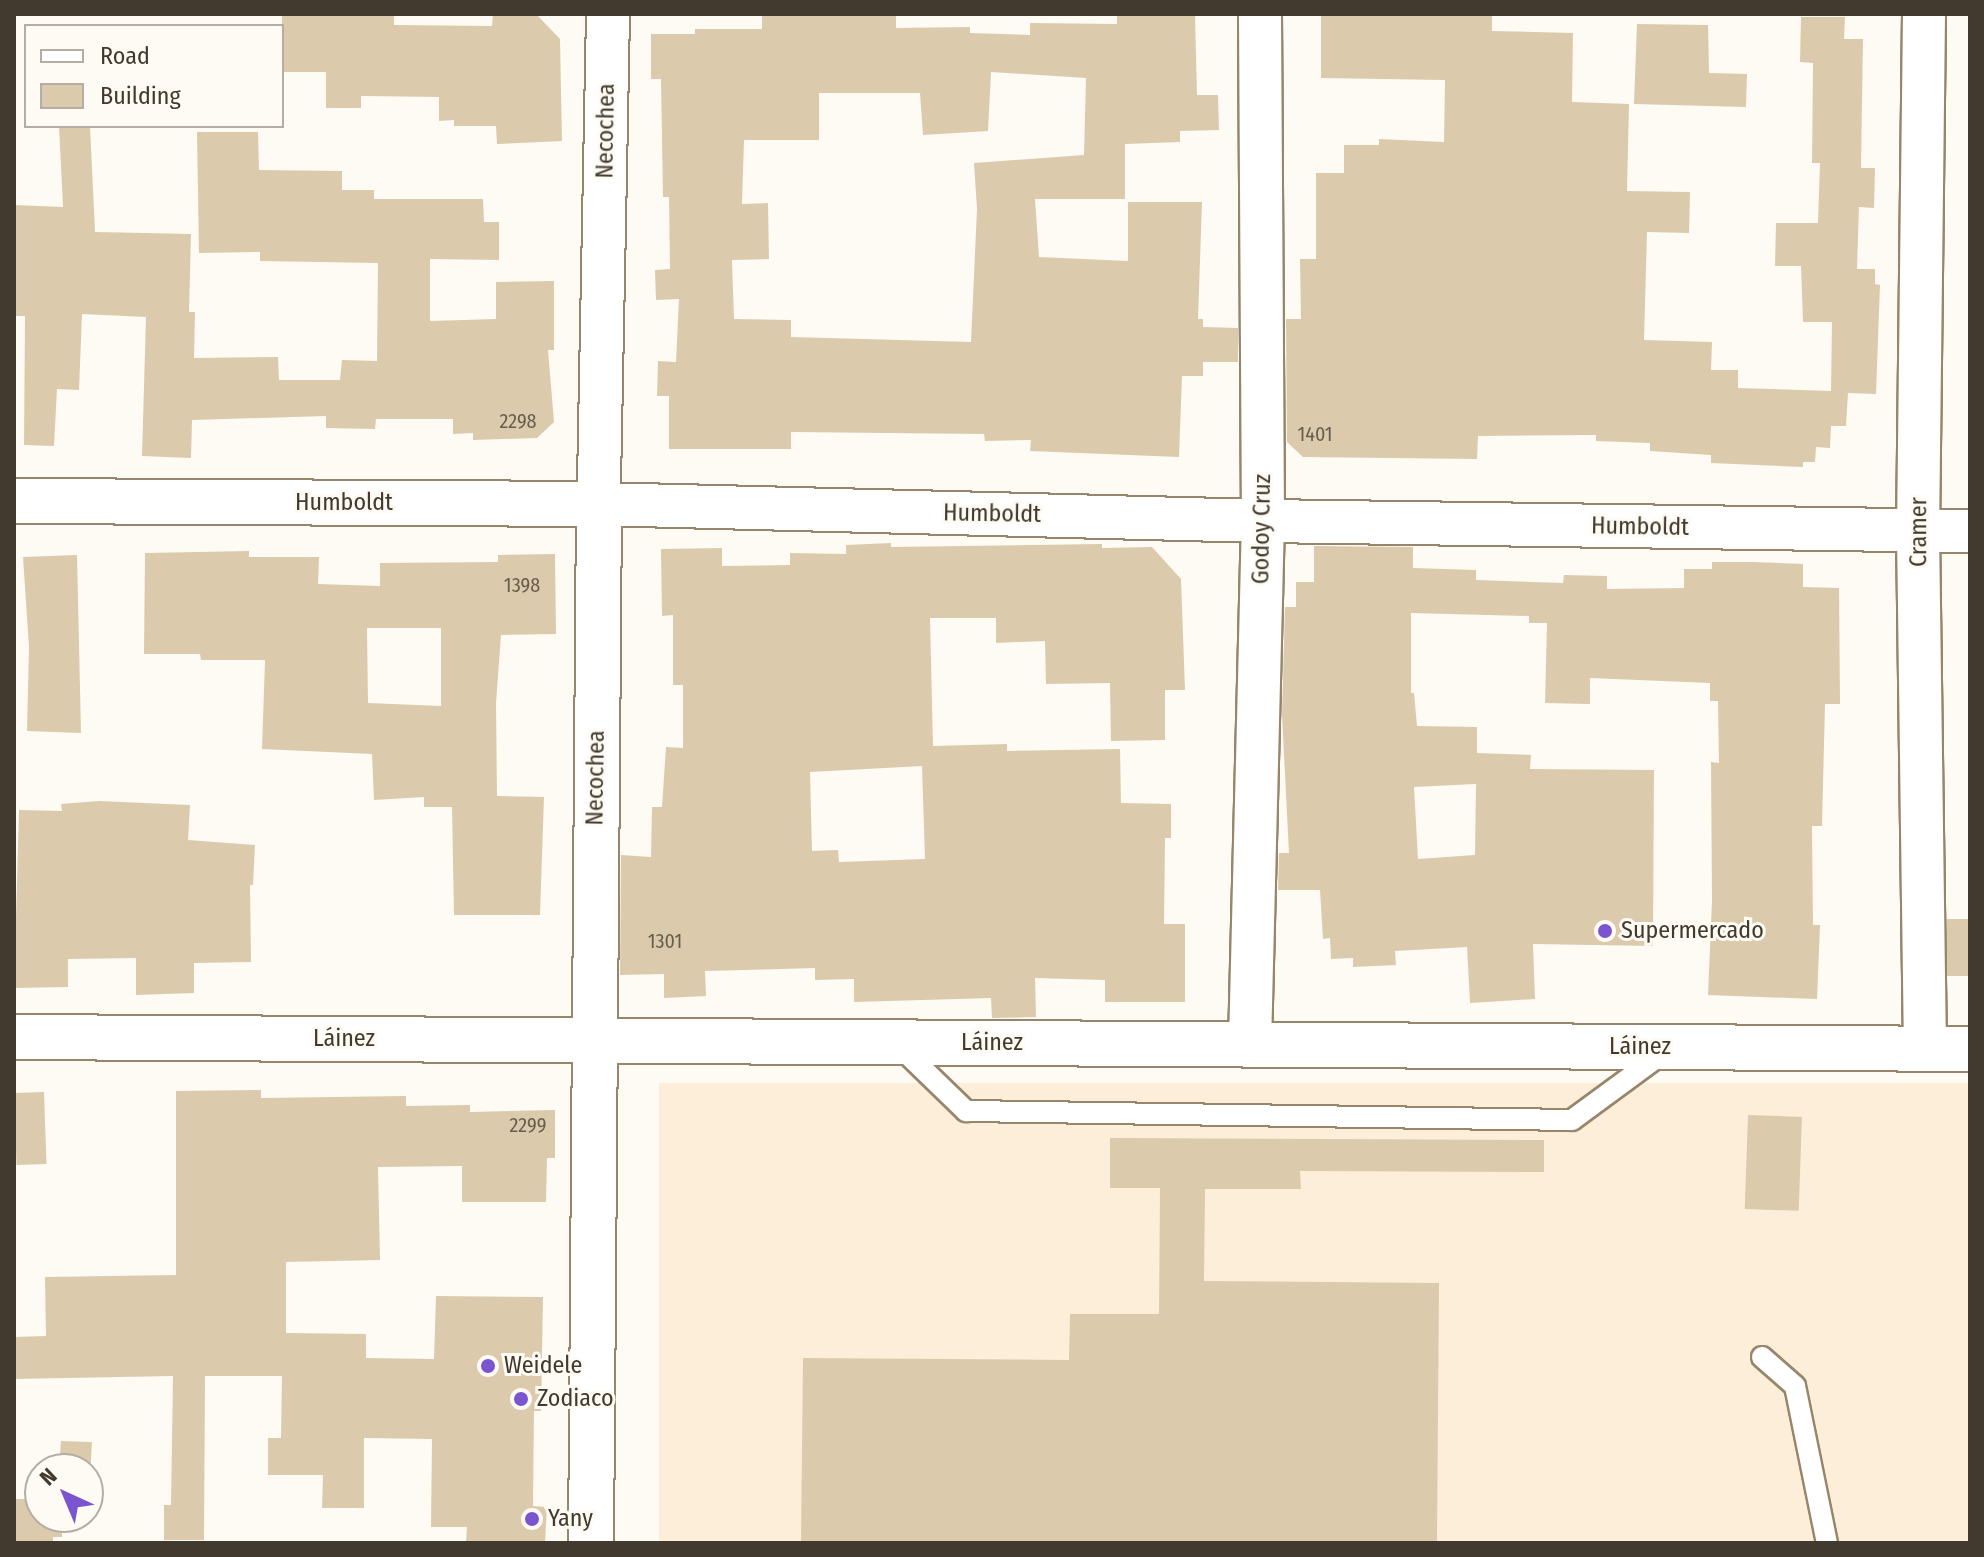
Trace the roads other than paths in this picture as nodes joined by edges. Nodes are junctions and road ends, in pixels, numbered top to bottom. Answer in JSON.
{"nodes":[{"id":1,"x":608,"y":14,"type":"edge"},
{"id":2,"x":1260,"y":14,"type":"edge"},
{"id":3,"x":1924,"y":14,"type":"edge"},
{"id":4,"x":14,"y":501,"type":"edge"},
{"id":5,"x":599,"y":504,"type":"junction"},
{"id":6,"x":1263,"y":521,"type":"junction"},
{"id":7,"x":1918,"y":531,"type":"junction"},
{"id":8,"x":1970,"y":531,"type":"edge"},
{"id":9,"x":14,"y":1037,"type":"edge"},
{"id":10,"x":592,"y":1040,"type":"junction"},
{"id":11,"x":896,"y":1042,"type":"junction"},
{"id":12,"x":1250,"y":1044,"type":"junction"},
{"id":13,"x":1670,"y":1047,"type":"junction"},
{"id":14,"x":1925,"y":1049,"type":"junction"},
{"id":15,"x":1970,"y":1049,"type":"edge"},
{"id":16,"x":1762,"y":1357,"type":"dead end"},
{"id":17,"x":591,"y":1543,"type":"edge"},
{"id":18,"x":1827,"y":1543,"type":"edge"}],
"edges":[{"from":1,"to":5,"type":"street","name":"Necochea"},
{"from":2,"to":6,"type":"street","name":"Godoy Cruz"},
{"from":3,"to":7,"type":"street","name":"Cramer"},
{"from":4,"to":5,"type":"main road","name":"Humboldt"},
{"from":5,"to":6,"type":"street","name":"Humboldt"},
{"from":5,"to":10,"type":"main road","name":"Necochea"},
{"from":6,"to":7,"type":"street","name":"Humboldt"},
{"from":6,"to":12,"type":"street","name":"Godoy Cruz"},
{"from":7,"to":8,"type":"street","name":"Humboldt"},
{"from":7,"to":14,"type":"street","name":"Cramer"},
{"from":9,"to":10,"type":"main road","name":"Láinez"},
{"from":10,"to":11,"type":"main road","name":"Láinez"},
{"from":10,"to":17,"type":"main road","name":"Necochea"},
{"from":11,"to":12,"type":"main road","name":"Láinez"},
{"from":11,"to":13,"type":"lane"},
{"from":12,"to":13,"type":"main road","name":"Láinez"},
{"from":13,"to":14,"type":"main road","name":"Láinez"},
{"from":14,"to":15,"type":"main road","name":"Láinez"},
{"from":16,"to":18,"type":"lane"}]}
